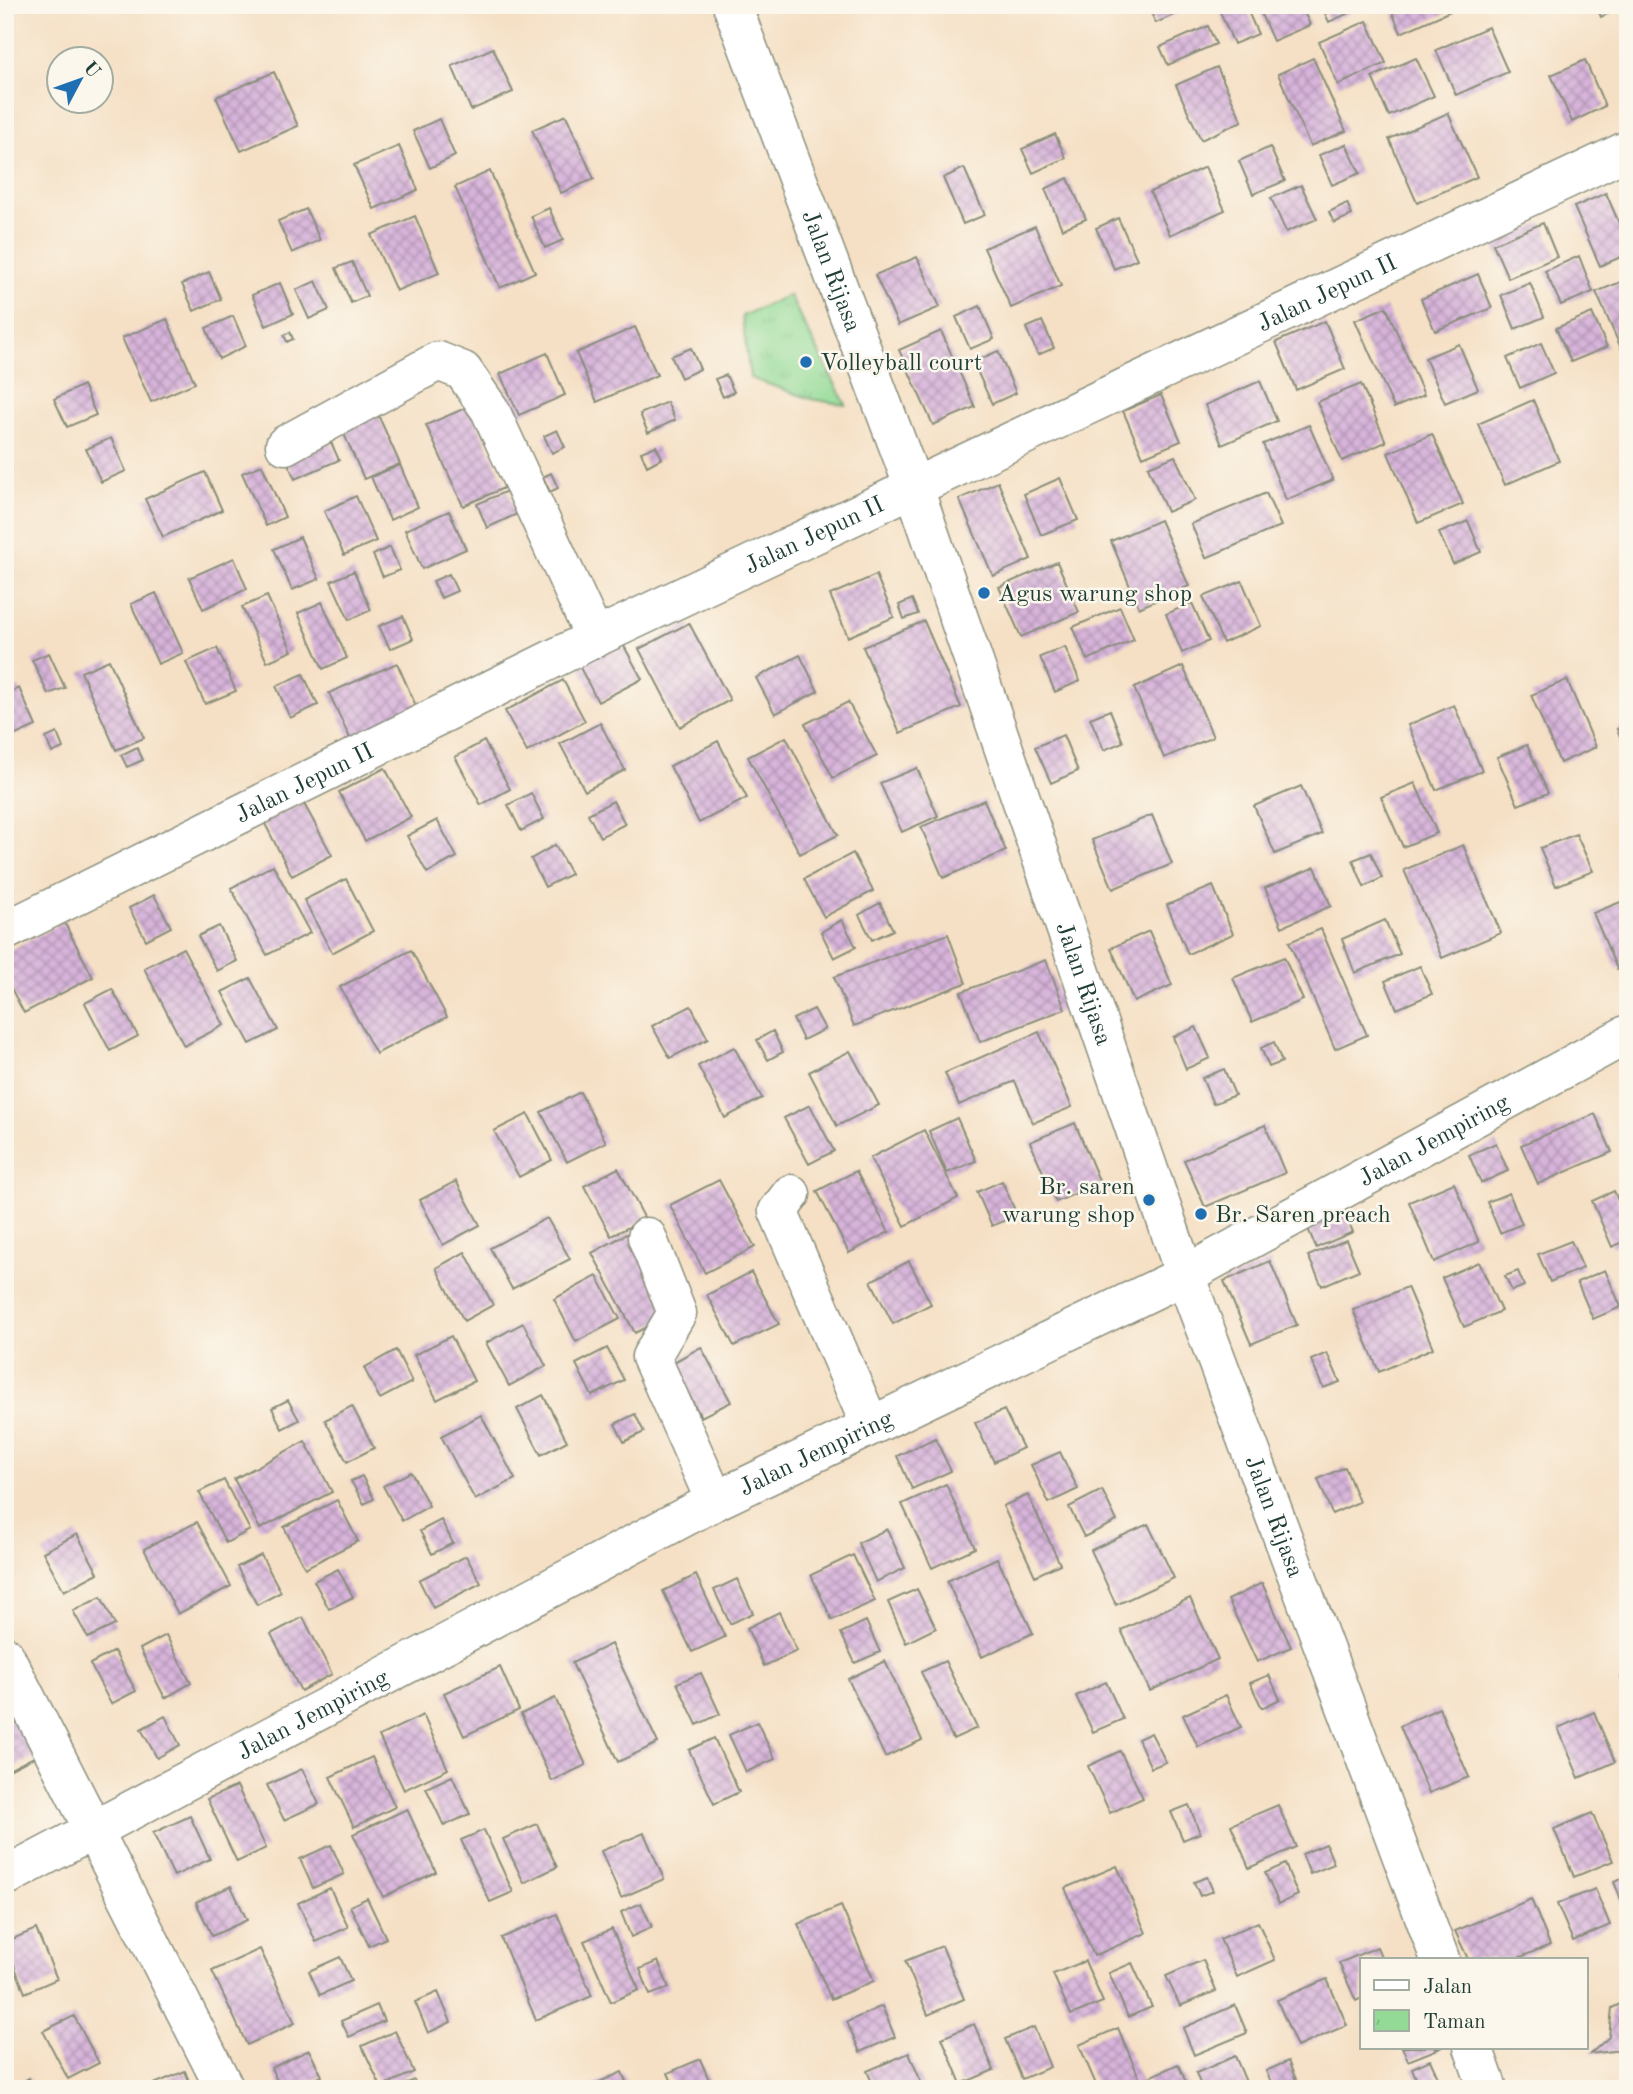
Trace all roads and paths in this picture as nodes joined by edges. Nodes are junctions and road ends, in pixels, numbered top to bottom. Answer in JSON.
{"nodes":[{"id":1,"x":732,"y":5,"type":"edge"},
{"id":2,"x":1628,"y":150,"type":"edge"},
{"id":3,"x":285,"y":445,"type":"dead end"},
{"id":4,"x":913,"y":485,"type":"junction"},
{"id":5,"x":595,"y":638,"type":"junction"},
{"id":6,"x":5,"y":931,"type":"edge"},
{"id":7,"x":1628,"y":1034,"type":"edge"},
{"id":8,"x":790,"y":1194,"type":"dead end"},
{"id":9,"x":647,"y":1237,"type":"dead end"},
{"id":10,"x":1185,"y":1275,"type":"junction"},
{"id":11,"x":870,"y":1425,"type":"junction"},
{"id":12,"x":715,"y":1501,"type":"junction"},
{"id":13,"x":5,"y":1656,"type":"edge"},
{"id":14,"x":96,"y":1831,"type":"junction"},
{"id":15,"x":5,"y":1877,"type":"edge"},
{"id":16,"x":1440,"y":1958,"type":"edge"},
{"id":17,"x":1473,"y":2048,"type":"edge"},
{"id":18,"x":225,"y":2089,"type":"edge"},
{"id":19,"x":1488,"y":2089,"type":"edge"}],
"edges":[{"from":1,"to":4,"type":"street","name":"Jalan Rijasa"},
{"from":2,"to":4,"type":"street","name":"Jalan Jepun II"},
{"from":3,"to":5,"type":"street"},
{"from":4,"to":5,"type":"street","name":"Jalan Jepun II"},
{"from":4,"to":10,"type":"street","name":"Jalan Rijasa"},
{"from":5,"to":6,"type":"street","name":"Jalan Jepun II"},
{"from":7,"to":10,"type":"street","name":"Jalan Jempiring"},
{"from":8,"to":11,"type":"street"},
{"from":9,"to":12,"type":"street"},
{"from":10,"to":11,"type":"street","name":"Jalan Jempiring"},
{"from":10,"to":16,"type":"street","name":"Jalan Rijasa"},
{"from":11,"to":12,"type":"street","name":"Jalan Jempiring"},
{"from":12,"to":14,"type":"street","name":"Jalan Jempiring"},
{"from":13,"to":14,"type":"street"},
{"from":14,"to":15,"type":"street","name":"Jalan Jempiring"},
{"from":14,"to":18,"type":"street"},
{"from":17,"to":19,"type":"street"}]}
